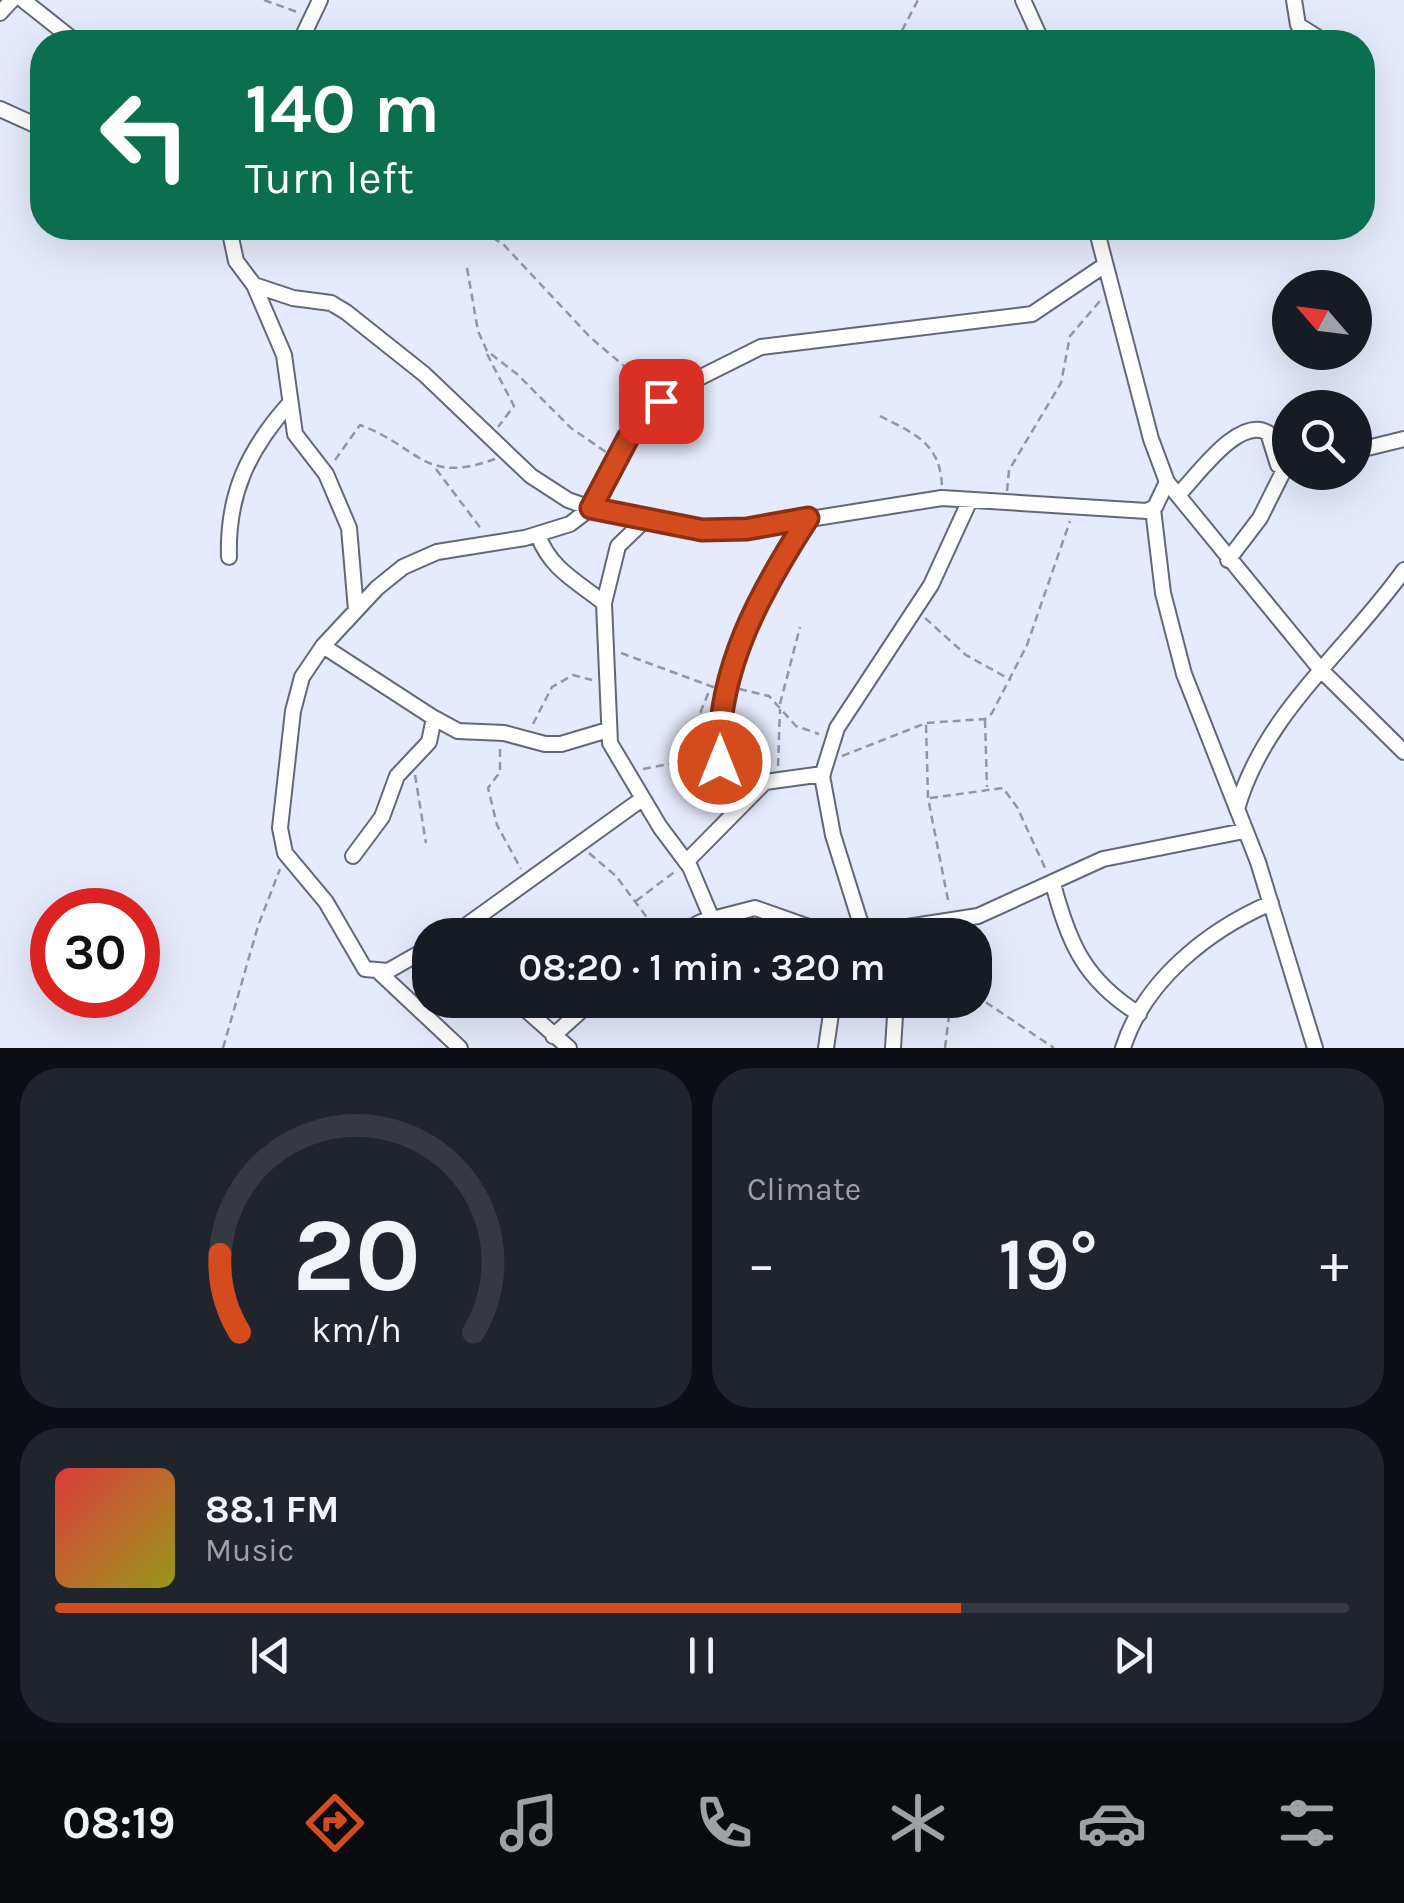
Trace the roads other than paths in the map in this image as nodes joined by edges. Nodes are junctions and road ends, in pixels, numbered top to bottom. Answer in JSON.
{"nodes":[{"id":1,"x":12,"y":0,"type":"edge"},
{"id":2,"x":23,"y":0,"type":"edge"},
{"id":3,"x":320,"y":0,"type":"edge"},
{"id":4,"x":1022,"y":0,"type":"edge"},
{"id":5,"x":1294,"y":0,"type":"edge"},
{"id":6,"x":0,"y":13,"type":"edge"},
{"id":7,"x":61,"y":30,"type":"edge"},
{"id":8,"x":306,"y":30,"type":"edge"},
{"id":9,"x":1036,"y":30,"type":"edge"},
{"id":10,"x":1305,"y":30,"type":"edge"},
{"id":11,"x":0,"y":109,"type":"edge"},
{"id":12,"x":30,"y":123,"type":"edge"},
{"id":13,"x":232,"y":240,"type":"edge"},
{"id":14,"x":1099,"y":240,"type":"edge"},
{"id":15,"x":1105,"y":265,"type":"junction"},
{"id":16,"x":254,"y":286,"type":"junction"},
{"id":17,"x":288,"y":404,"type":"junction"},
{"id":18,"x":1404,"y":439,"type":"edge"},
{"id":19,"x":1372,"y":446,"type":"edge"},
{"id":20,"x":1272,"y":447,"type":"edge"},
{"id":21,"x":1167,"y":482,"type":"junction"},
{"id":22,"x":1276,"y":490,"type":"edge"},
{"id":23,"x":1178,"y":496,"type":"junction"},
{"id":24,"x":970,"y":500,"type":"junction"},
{"id":25,"x":591,"y":508,"type":"junction"},
{"id":26,"x":1153,"y":509,"type":"junction"},
{"id":27,"x":647,"y":518,"type":"junction"},
{"id":28,"x":808,"y":518,"type":"junction"},
{"id":29,"x":538,"y":535,"type":"junction"},
{"id":30,"x":229,"y":557,"type":"dead end"},
{"id":31,"x":1228,"y":560,"type":"junction"},
{"id":32,"x":1404,"y":570,"type":"edge"},
{"id":33,"x":604,"y":603,"type":"junction"},
{"id":34,"x":356,"y":610,"type":"junction"},
{"id":35,"x":323,"y":646,"type":"junction"},
{"id":36,"x":1320,"y":670,"type":"junction"},
{"id":37,"x":434,"y":718,"type":"junction"},
{"id":38,"x":608,"y":730,"type":"junction"},
{"id":39,"x":1404,"y":752,"type":"edge"},
{"id":40,"x":825,"y":768,"type":"junction"},
{"id":41,"x":642,"y":799,"type":"junction"},
{"id":42,"x":1236,"y":809,"type":"junction"},
{"id":43,"x":733,"y":813,"type":"junction"},
{"id":44,"x":1244,"y":831,"type":"junction"},
{"id":45,"x":353,"y":856,"type":"dead end"},
{"id":46,"x":686,"y":862,"type":"junction"},
{"id":47,"x":1052,"y":884,"type":"junction"},
{"id":48,"x":1271,"y":903,"type":"junction"},
{"id":49,"x":478,"y":918,"type":"edge"},
{"id":50,"x":712,"y":918,"type":"edge"},
{"id":51,"x":716,"y":918,"type":"edge"},
{"id":52,"x":783,"y":918,"type":"edge"},
{"id":53,"x":859,"y":918,"type":"edge"},
{"id":54,"x":964,"y":918,"type":"edge"},
{"id":55,"x":412,"y":956,"type":"edge"},
{"id":56,"x":380,"y":972,"type":"junction"},
{"id":57,"x":1139,"y":1014,"type":"junction"},
{"id":58,"x":534,"y":1018,"type":"edge"},
{"id":59,"x":573,"y":1018,"type":"edge"},
{"id":60,"x":830,"y":1018,"type":"edge"},
{"id":61,"x":894,"y":1018,"type":"edge"},
{"id":62,"x":553,"y":1036,"type":"junction"},
{"id":63,"x":460,"y":1048,"type":"edge"},
{"id":64,"x":568,"y":1048,"type":"edge"},
{"id":65,"x":826,"y":1048,"type":"edge"},
{"id":66,"x":892,"y":1048,"type":"edge"},
{"id":67,"x":1122,"y":1048,"type":"edge"},
{"id":68,"x":1315,"y":1048,"type":"edge"}],
"edges":[{"from":1,"to":6,"type":"street"},
{"from":2,"to":7,"type":"street"},
{"from":3,"to":8,"type":"street"},
{"from":4,"to":9,"type":"street"},
{"from":5,"to":10,"type":"street"},
{"from":11,"to":12,"type":"street"},
{"from":13,"to":16,"type":"street"},
{"from":14,"to":15,"type":"street"},
{"from":15,"to":21,"type":"street"},
{"from":15,"to":25,"type":"street"},
{"from":16,"to":17,"type":"street"},
{"from":16,"to":25,"type":"street"},
{"from":17,"to":30,"type":"street"},
{"from":17,"to":34,"type":"street"},
{"from":18,"to":19,"type":"street"},
{"from":20,"to":23,"type":"street"},
{"from":21,"to":23,"type":"street"},
{"from":21,"to":26,"type":"street"},
{"from":22,"to":31,"type":"street"},
{"from":23,"to":31,"type":"street"},
{"from":24,"to":26,"type":"street"},
{"from":24,"to":28,"type":"street"},
{"from":24,"to":40,"type":"street"},
{"from":25,"to":27,"type":"street"},
{"from":25,"to":29,"type":"street"},
{"from":26,"to":42,"type":"street"},
{"from":27,"to":28,"type":"street"},
{"from":27,"to":33,"type":"street"},
{"from":28,"to":43,"type":"street"},
{"from":29,"to":33,"type":"street"},
{"from":29,"to":34,"type":"street"},
{"from":31,"to":36,"type":"street"},
{"from":32,"to":36,"type":"street"},
{"from":33,"to":38,"type":"street"},
{"from":34,"to":35,"type":"street"},
{"from":35,"to":37,"type":"street"},
{"from":35,"to":56,"type":"street"},
{"from":36,"to":39,"type":"street"},
{"from":36,"to":42,"type":"street"},
{"from":37,"to":38,"type":"street"},
{"from":37,"to":45,"type":"street"},
{"from":38,"to":41,"type":"street"},
{"from":40,"to":43,"type":"street"},
{"from":40,"to":53,"type":"street"},
{"from":41,"to":46,"type":"street"},
{"from":41,"to":49,"type":"street"},
{"from":42,"to":44,"type":"street"},
{"from":43,"to":46,"type":"street"},
{"from":44,"to":47,"type":"street"},
{"from":44,"to":48,"type":"street"},
{"from":46,"to":50,"type":"street"},
{"from":47,"to":54,"type":"street"},
{"from":47,"to":57,"type":"street"},
{"from":48,"to":57,"type":"street"},
{"from":48,"to":68,"type":"street"},
{"from":51,"to":52,"type":"street"},
{"from":55,"to":56,"type":"street"},
{"from":56,"to":63,"type":"street"},
{"from":57,"to":67,"type":"street"},
{"from":58,"to":62,"type":"street"},
{"from":59,"to":62,"type":"street"},
{"from":60,"to":65,"type":"street"},
{"from":61,"to":66,"type":"street"},
{"from":62,"to":64,"type":"street"}]}
